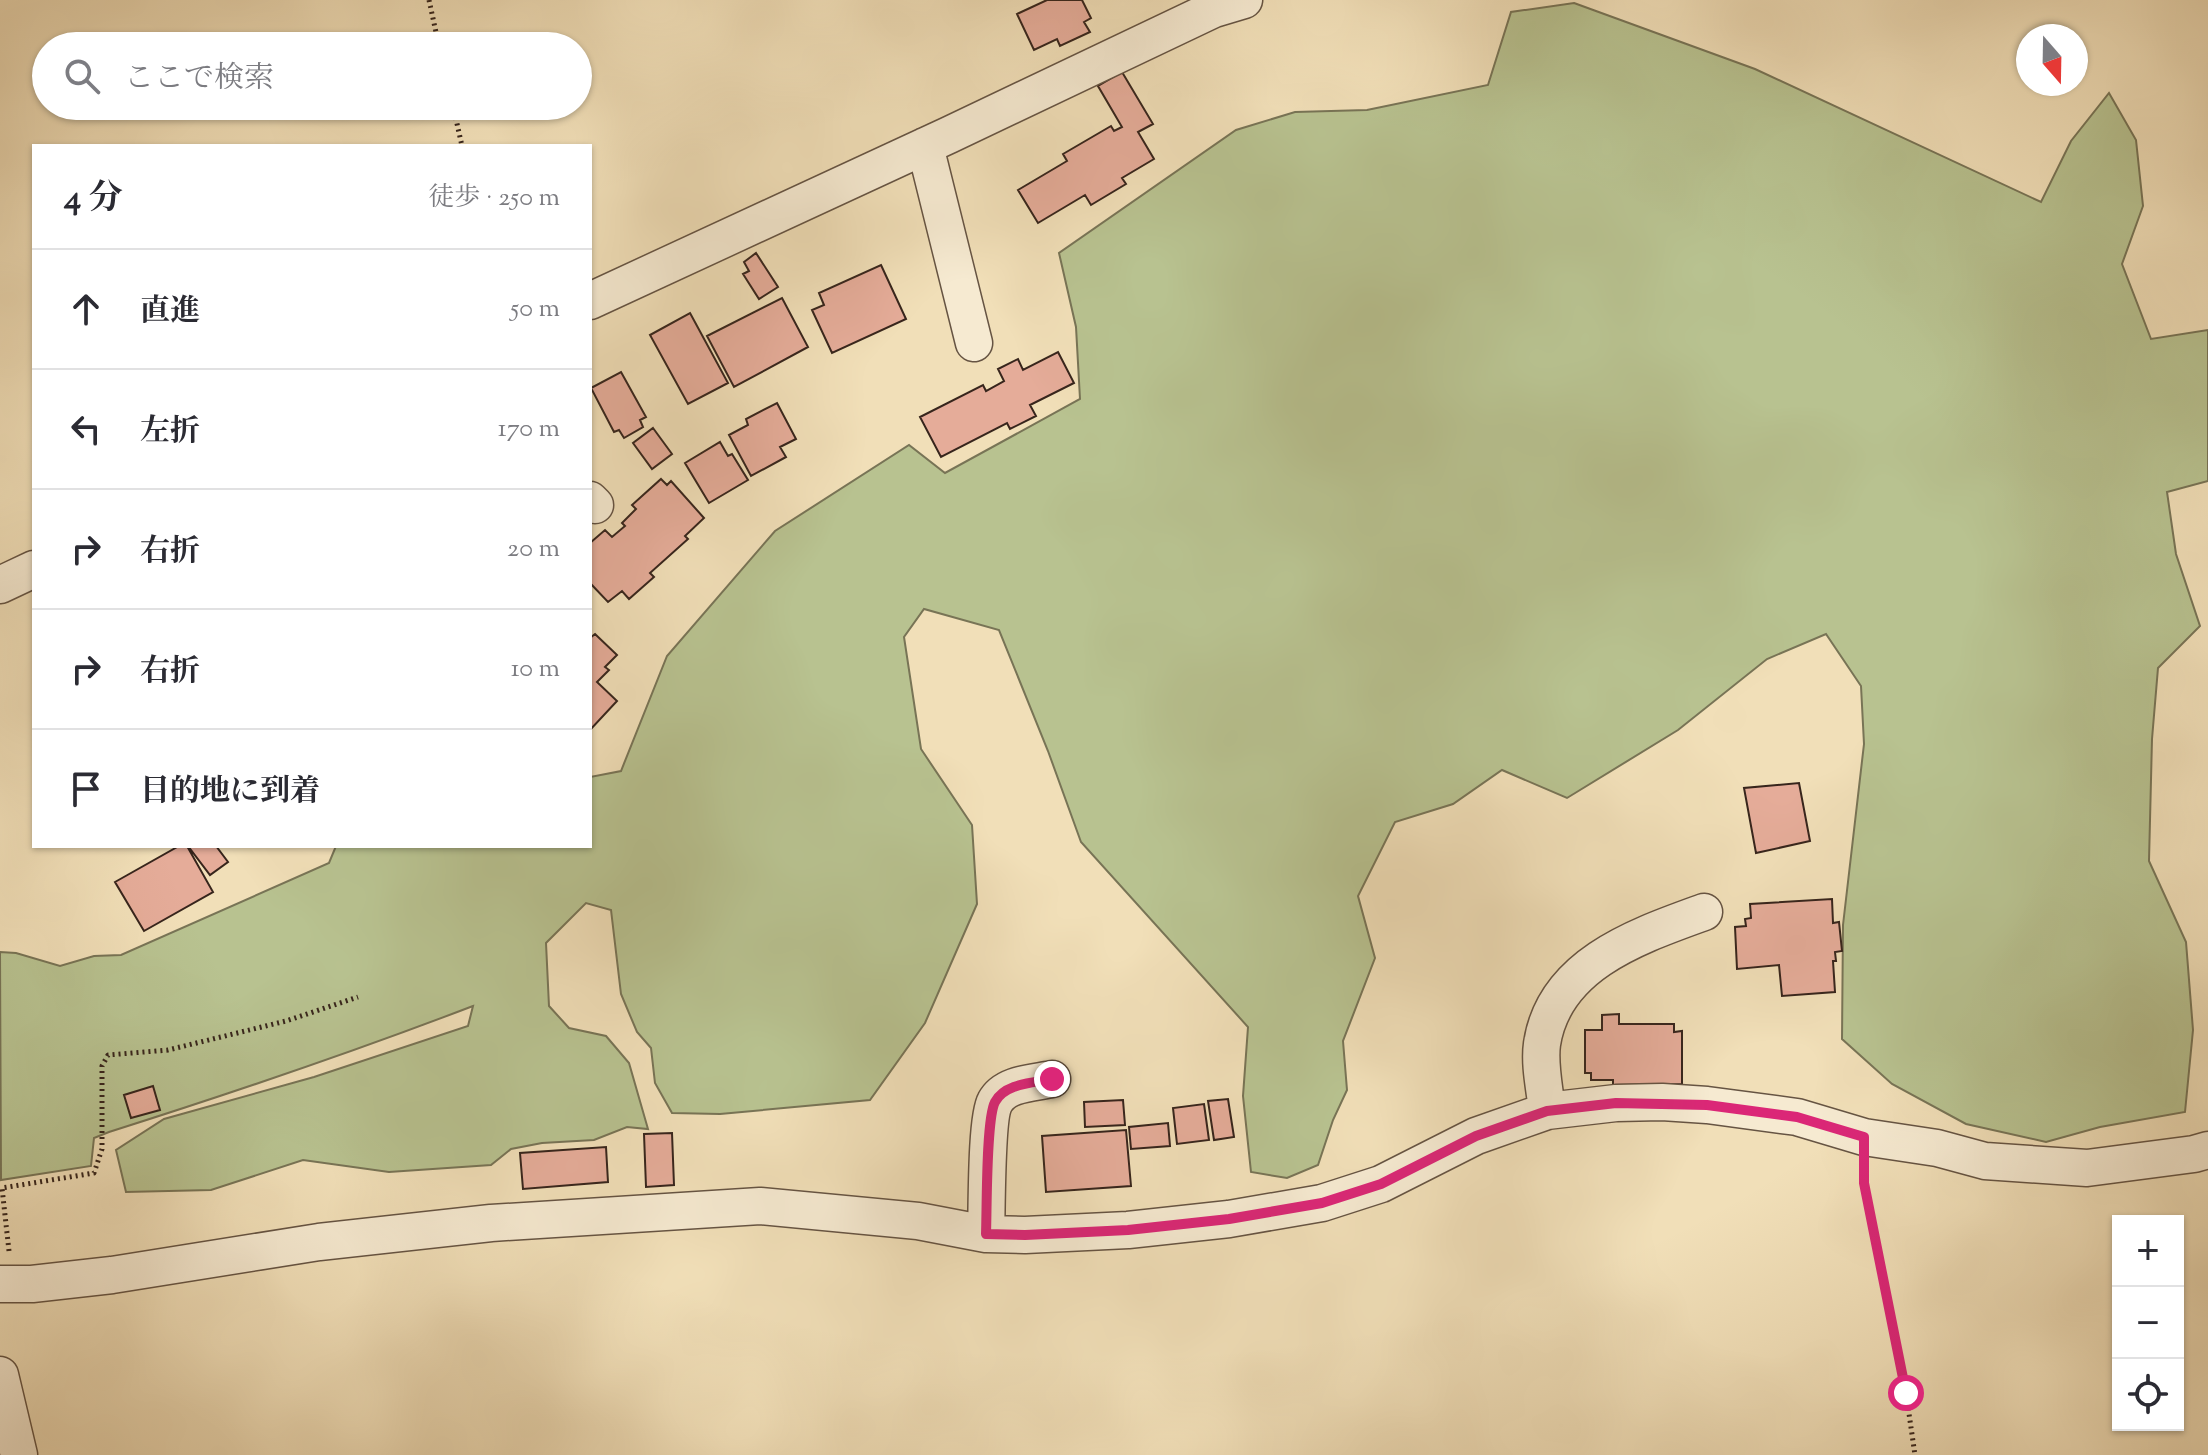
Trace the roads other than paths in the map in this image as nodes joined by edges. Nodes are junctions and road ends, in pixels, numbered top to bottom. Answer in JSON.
{"nodes":[{"id":1,"x":1244,"y":0,"type":"edge"},
{"id":2,"x":925,"y":146,"type":"junction"},
{"id":3,"x":592,"y":300,"type":"edge"},
{"id":4,"x":974,"y":343,"type":"dead end"},
{"id":5,"x":32,"y":570,"type":"edge"},
{"id":6,"x":0,"y":585,"type":"edge"},
{"id":7,"x":1704,"y":912,"type":"dead end"},
{"id":8,"x":1052,"y":1079,"type":"dead end"},
{"id":9,"x":1547,"y":1111,"type":"junction"},
{"id":10,"x":2208,"y":1150,"type":"edge"},
{"id":11,"x":986,"y":1234,"type":"junction"},
{"id":12,"x":7,"y":1284,"type":"edge"},
{"id":13,"x":0,"y":1375,"type":"edge"},
{"id":14,"x":19,"y":1455,"type":"edge"}],
"edges":[{"from":1,"to":2,"type":"street"},
{"from":2,"to":3,"type":"street"},
{"from":2,"to":4,"type":"street"},
{"from":5,"to":6,"type":"street"},
{"from":7,"to":9,"type":"street"},
{"from":8,"to":11,"type":"street"},
{"from":9,"to":10,"type":"street"},
{"from":9,"to":11,"type":"street"},
{"from":11,"to":12,"type":"street"},
{"from":13,"to":14,"type":"street"}]}
